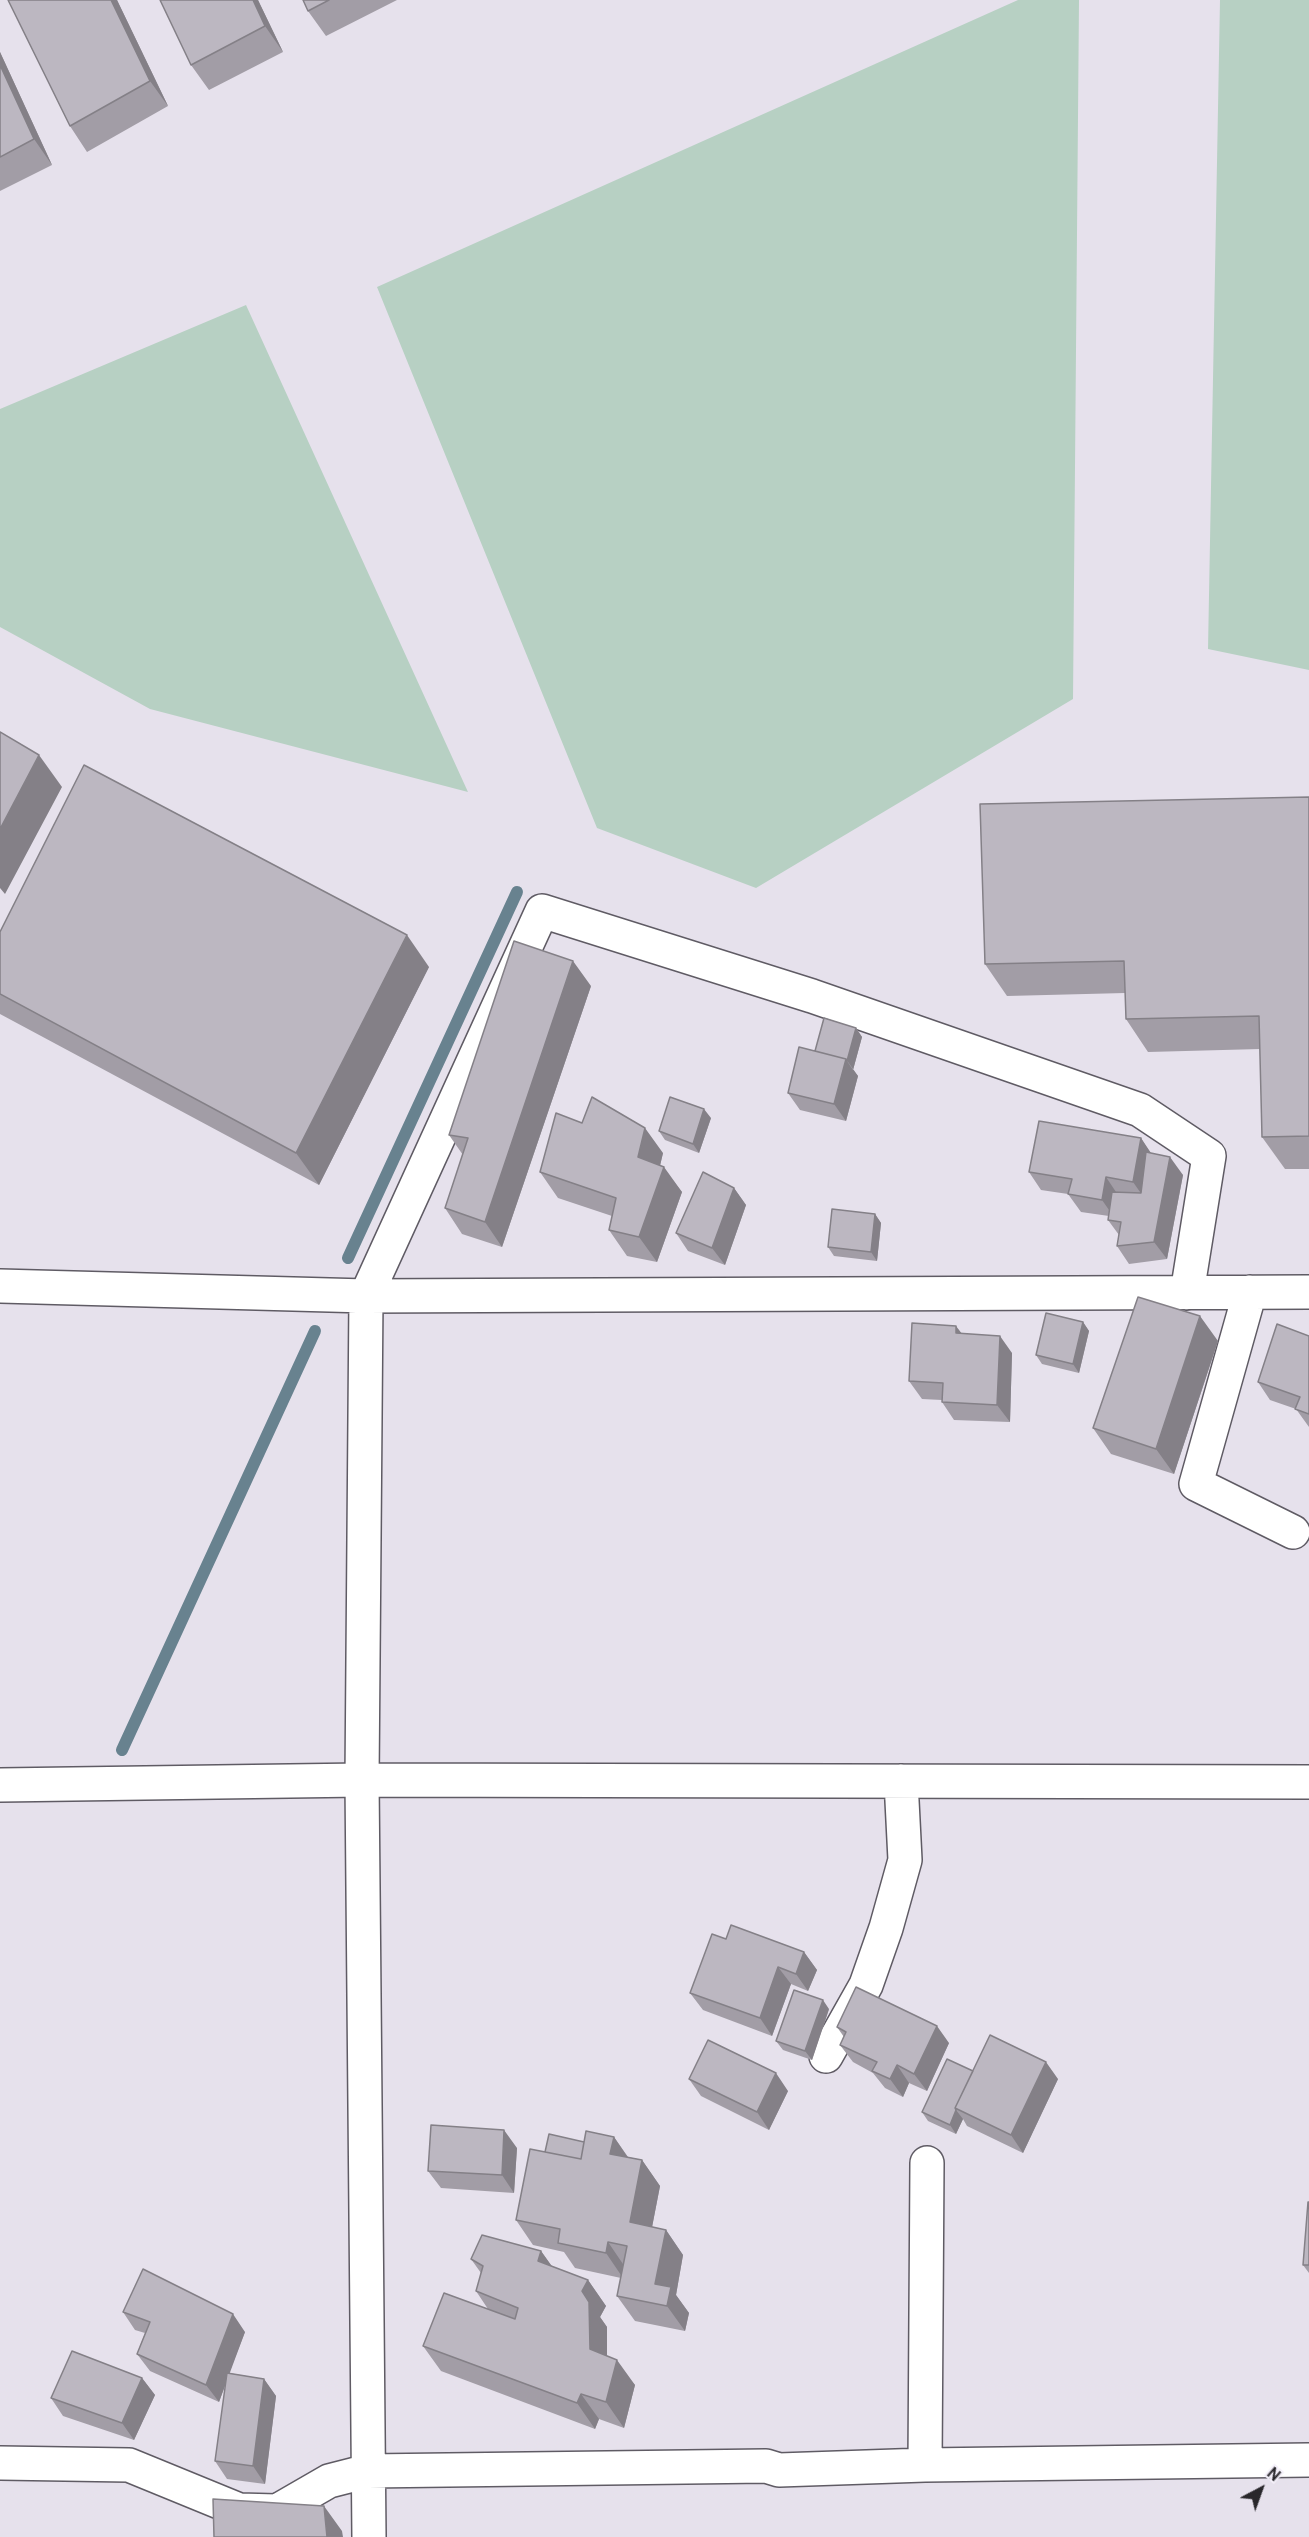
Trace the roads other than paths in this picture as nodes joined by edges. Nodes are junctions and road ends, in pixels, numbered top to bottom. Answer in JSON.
{"nodes":[{"id":1,"x":0,"y":1286,"type":"edge"},
{"id":2,"x":1250,"y":1292,"type":"junction"},
{"id":3,"x":1309,"y":1292,"type":"edge"},
{"id":4,"x":1187,"y":1293,"type":"junction"},
{"id":5,"x":366,"y":1296,"type":"junction"},
{"id":6,"x":1293,"y":1532,"type":"dead end"},
{"id":7,"x":362,"y":1780,"type":"junction"},
{"id":8,"x":902,"y":1781,"type":"junction"},
{"id":9,"x":1309,"y":1782,"type":"edge"},
{"id":10,"x":0,"y":1785,"type":"edge"},
{"id":11,"x":826,"y":2056,"type":"dead end"},
{"id":12,"x":927,"y":2163,"type":"dead end"},
{"id":13,"x":1309,"y":2460,"type":"edge"},
{"id":14,"x":0,"y":2463,"type":"edge"},
{"id":15,"x":926,"y":2465,"type":"junction"},
{"id":16,"x":368,"y":2471,"type":"junction"},
{"id":17,"x":369,"y":2537,"type":"edge"}],
"edges":[{"from":1,"to":5,"type":"street"},
{"from":2,"to":3,"type":"street"},
{"from":2,"to":4,"type":"street"},
{"from":2,"to":6,"type":"street"},
{"from":4,"to":5,"type":"street"},
{"from":4,"to":5,"type":"street"},
{"from":5,"to":7,"type":"street"},
{"from":7,"to":8,"type":"street"},
{"from":7,"to":10,"type":"street"},
{"from":7,"to":16,"type":"street"},
{"from":8,"to":9,"type":"street"},
{"from":8,"to":11,"type":"street"},
{"from":12,"to":15,"type":"street"},
{"from":13,"to":15,"type":"street"},
{"from":14,"to":16,"type":"street"},
{"from":15,"to":16,"type":"street"},
{"from":16,"to":17,"type":"street"}]}
